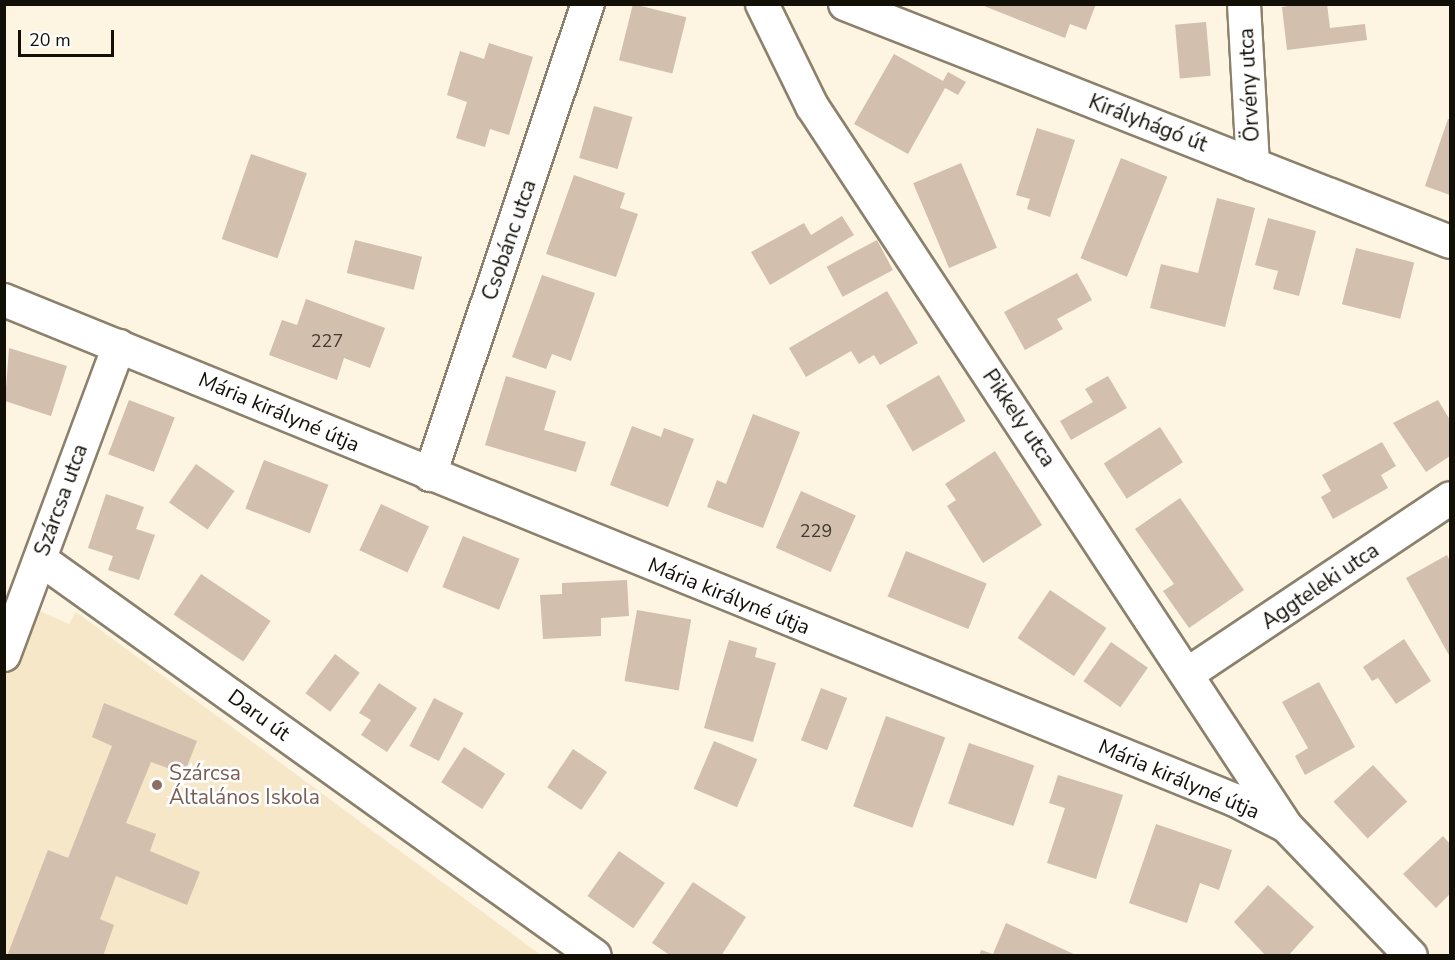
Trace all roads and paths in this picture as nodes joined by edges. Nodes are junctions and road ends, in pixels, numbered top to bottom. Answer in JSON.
{"nodes":[{"id":1,"x":588,"y":4,"type":"edge"},
{"id":2,"x":762,"y":4,"type":"edge"},
{"id":3,"x":845,"y":4,"type":"edge"},
{"id":4,"x":1244,"y":4,"type":"edge"},
{"id":5,"x":1253,"y":165,"type":"junction"},
{"id":6,"x":1450,"y":242,"type":"edge"},
{"id":7,"x":4,"y":300,"type":"edge"},
{"id":8,"x":119,"y":346,"type":"junction"},
{"id":9,"x":430,"y":475,"type":"junction"},
{"id":10,"x":1450,"y":498,"type":"edge"},
{"id":11,"x":40,"y":559,"type":"junction"},
{"id":12,"x":4,"y":655,"type":"edge"},
{"id":13,"x":1189,"y":673,"type":"junction"},
{"id":14,"x":1286,"y":826,"type":"junction"},
{"id":15,"x":595,"y":956,"type":"edge"},
{"id":16,"x":1411,"y":956,"type":"edge"}],
"edges":[{"from":1,"to":9,"type":"street","name":"Csobánc utca"},
{"from":2,"to":13,"type":"street","name":"Pikkely utca"},
{"from":3,"to":5,"type":"street","name":"Királyhágó út"},
{"from":4,"to":5,"type":"street","name":"Örvény utca"},
{"from":5,"to":6,"type":"street","name":"Királyhágó út"},
{"from":7,"to":8,"type":"street","name":"Mária királyné útja"},
{"from":8,"to":9,"type":"street","name":"Mária királyné útja"},
{"from":8,"to":11,"type":"street","name":"Szárcsa utca"},
{"from":9,"to":14,"type":"street","name":"Mária királyné útja"},
{"from":10,"to":13,"type":"street","name":"Aggteleki utca"},
{"from":11,"to":12,"type":"street","name":"Szárcsa utca"},
{"from":11,"to":15,"type":"street","name":"Daru út"},
{"from":13,"to":14,"type":"street","name":"Pikkely utca"},
{"from":14,"to":16,"type":"street","name":"Mária királyné útja"}]}
